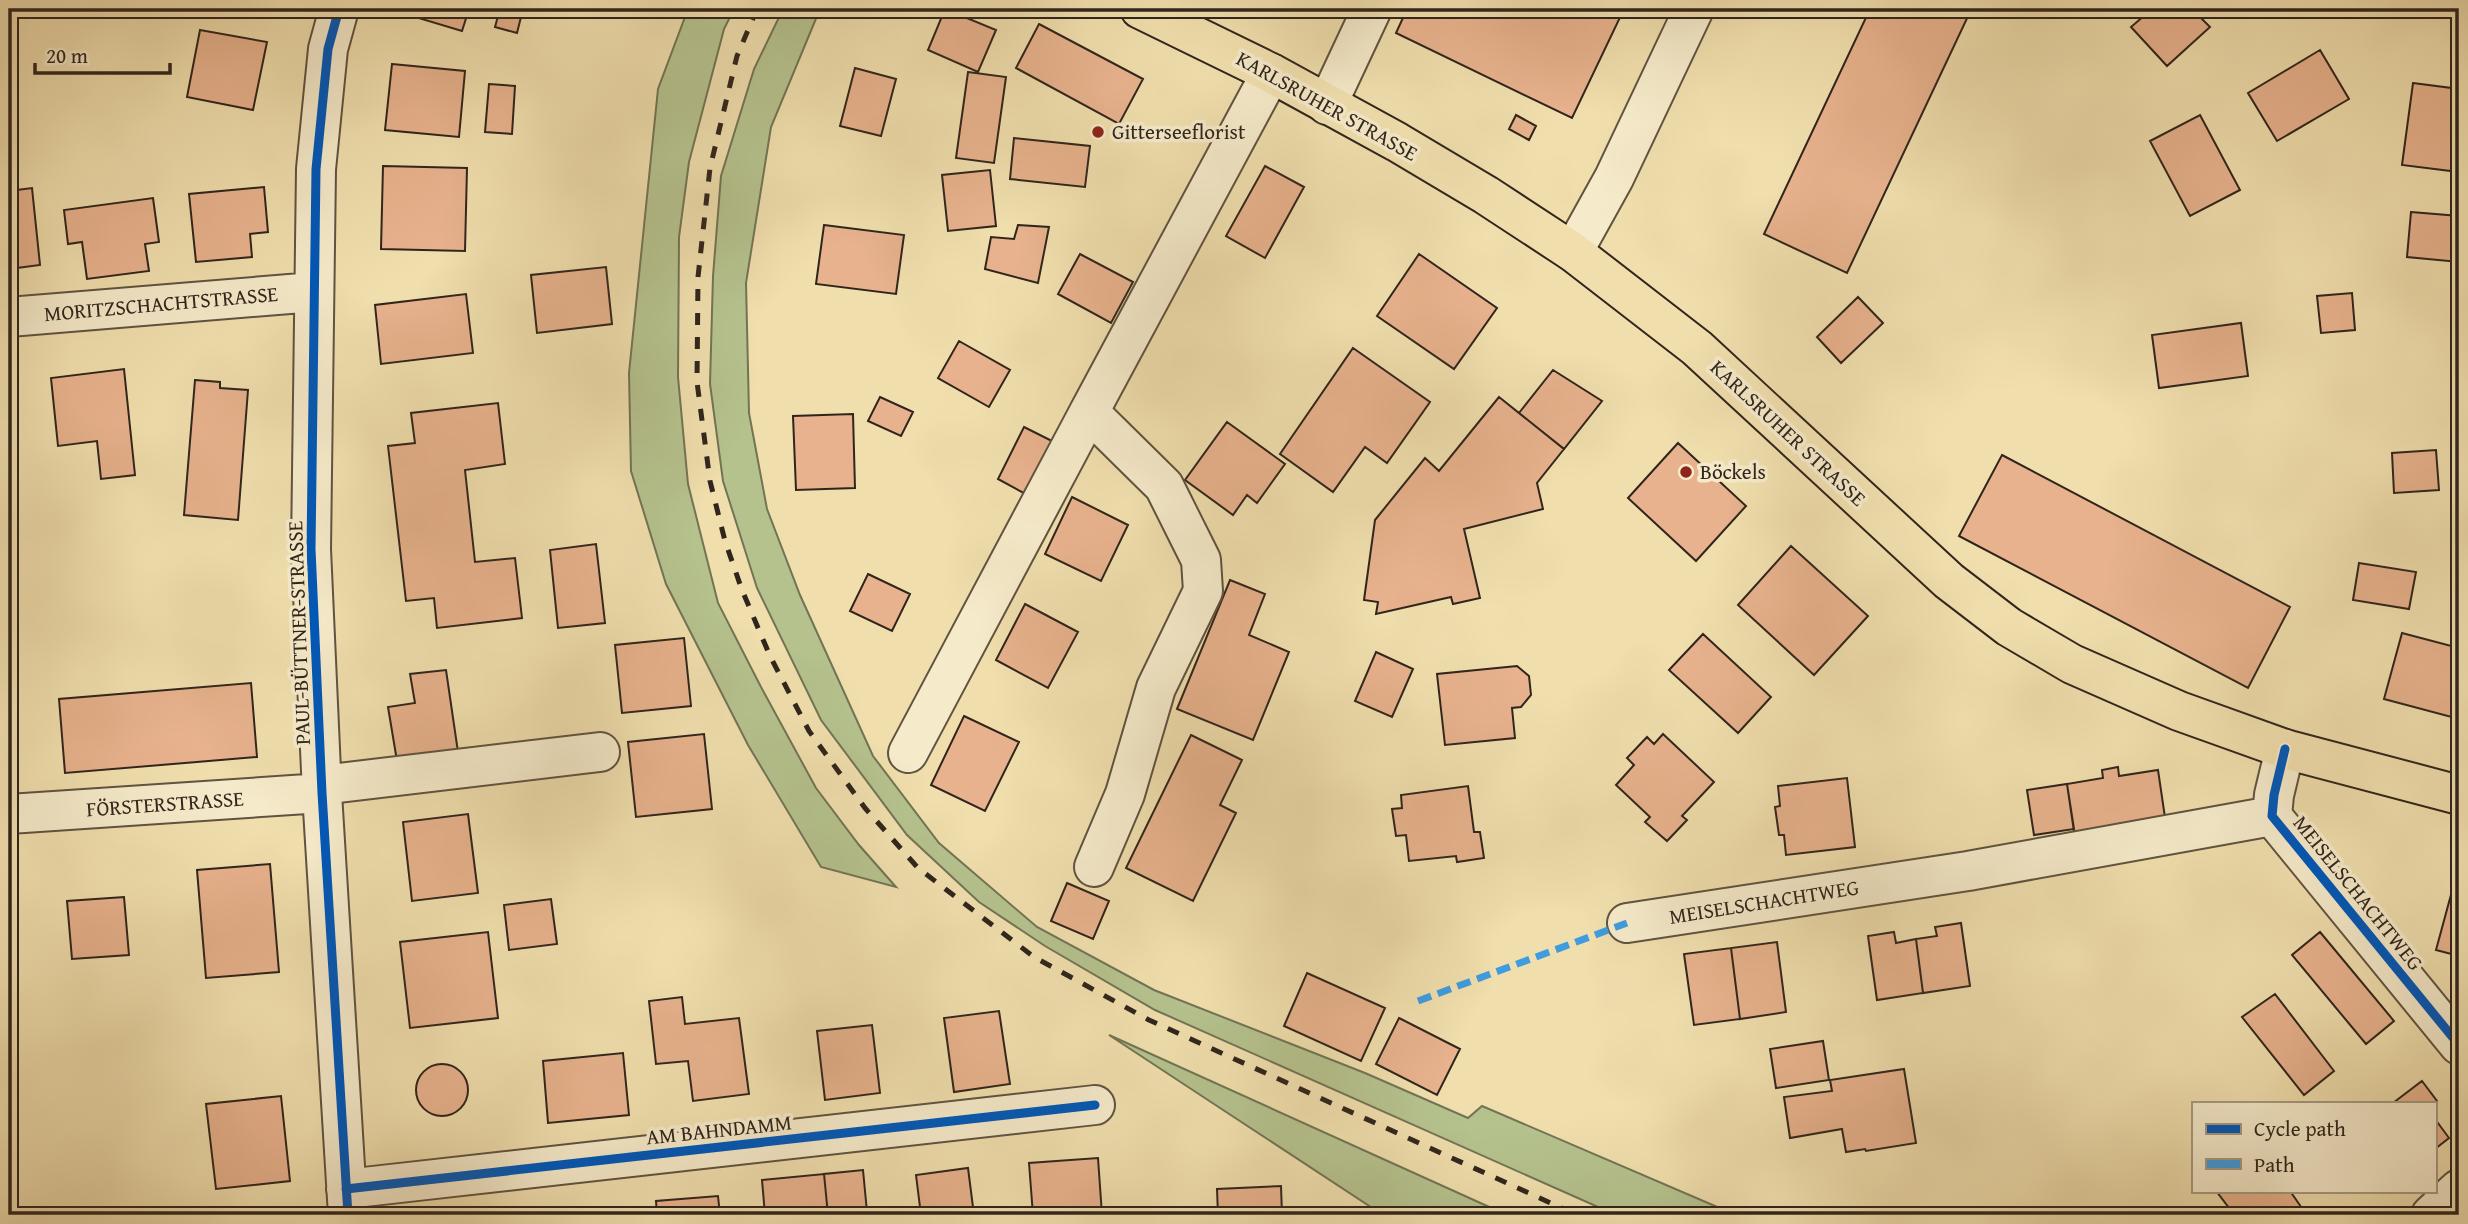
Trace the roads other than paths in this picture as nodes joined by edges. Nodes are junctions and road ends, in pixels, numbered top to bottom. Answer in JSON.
{"nodes":[{"id":1,"x":339,"y":9,"type":"edge"},
{"id":2,"x":1140,"y":9,"type":"edge"},
{"id":3,"x":1372,"y":9,"type":"edge"},
{"id":4,"x":1694,"y":9,"type":"edge"},
{"id":5,"x":1271,"y":73,"type":"junction"},
{"id":6,"x":1326,"y":105,"type":"junction"},
{"id":7,"x":1573,"y":252,"type":"junction"},
{"id":8,"x":314,"y":292,"type":"junction"},
{"id":9,"x":9,"y":317,"type":"edge"},
{"id":10,"x":1089,"y":412,"type":"junction"},
{"id":11,"x":2285,"y":749,"type":"junction"},
{"id":12,"x":600,"y":752,"type":"dead end"},
{"id":13,"x":908,"y":753,"type":"dead end"},
{"id":14,"x":322,"y":789,"type":"junction"},
{"id":15,"x":2459,"y":795,"type":"edge"},
{"id":16,"x":9,"y":814,"type":"edge"},
{"id":17,"x":2272,"y":816,"type":"junction"},
{"id":18,"x":1094,"y":867,"type":"dead end"},
{"id":19,"x":1628,"y":923,"type":"dead end"},
{"id":20,"x":2459,"y":1045,"type":"edge"},
{"id":21,"x":1095,"y":1105,"type":"dead end"},
{"id":22,"x":2459,"y":1189,"type":"edge"},
{"id":23,"x":347,"y":1202,"type":"edge"},
{"id":24,"x":2431,"y":1215,"type":"edge"}],
"edges":[{"from":1,"to":8,"type":"street","name":"PAUL-BÜTTNER-STRASSE"},
{"from":2,"to":5,"type":"main road","name":"KARLSRUHER STRASSE"},
{"from":3,"to":6,"type":"street"},
{"from":4,"to":7,"type":"street"},
{"from":5,"to":6,"type":"main road","name":"KARLSRUHER STRASSE"},
{"from":5,"to":10,"type":"street"},
{"from":6,"to":7,"type":"main road","name":"KARLSRUHER STRASSE"},
{"from":7,"to":11,"type":"main road","name":"KARLSRUHER STRASSE"},
{"from":8,"to":9,"type":"street","name":"MORITZSCHACHTSTRASSE"},
{"from":8,"to":14,"type":"street","name":"PAUL-BÜTTNER-STRASSE"},
{"from":10,"to":13,"type":"street"},
{"from":10,"to":18,"type":"street"},
{"from":11,"to":15,"type":"main road","name":"KARLSRUHER STRASSE"},
{"from":11,"to":17,"type":"street","name":"MEISELSCHACHTWEG"},
{"from":12,"to":14,"type":"street","name":"FÖRSTERSTRASSE"},
{"from":14,"to":16,"type":"street","name":"FÖRSTERSTRASSE"},
{"from":14,"to":23,"type":"street","name":"PAUL-BÜTTNER-STRASSE"},
{"from":17,"to":19,"type":"street","name":"MEISELSCHACHTWEG"},
{"from":17,"to":20,"type":"street","name":"MEISELSCHACHTWEG"},
{"from":21,"to":23,"type":"street","name":"AM BAHNDAMM"},
{"from":22,"to":24,"type":"street"}]}
